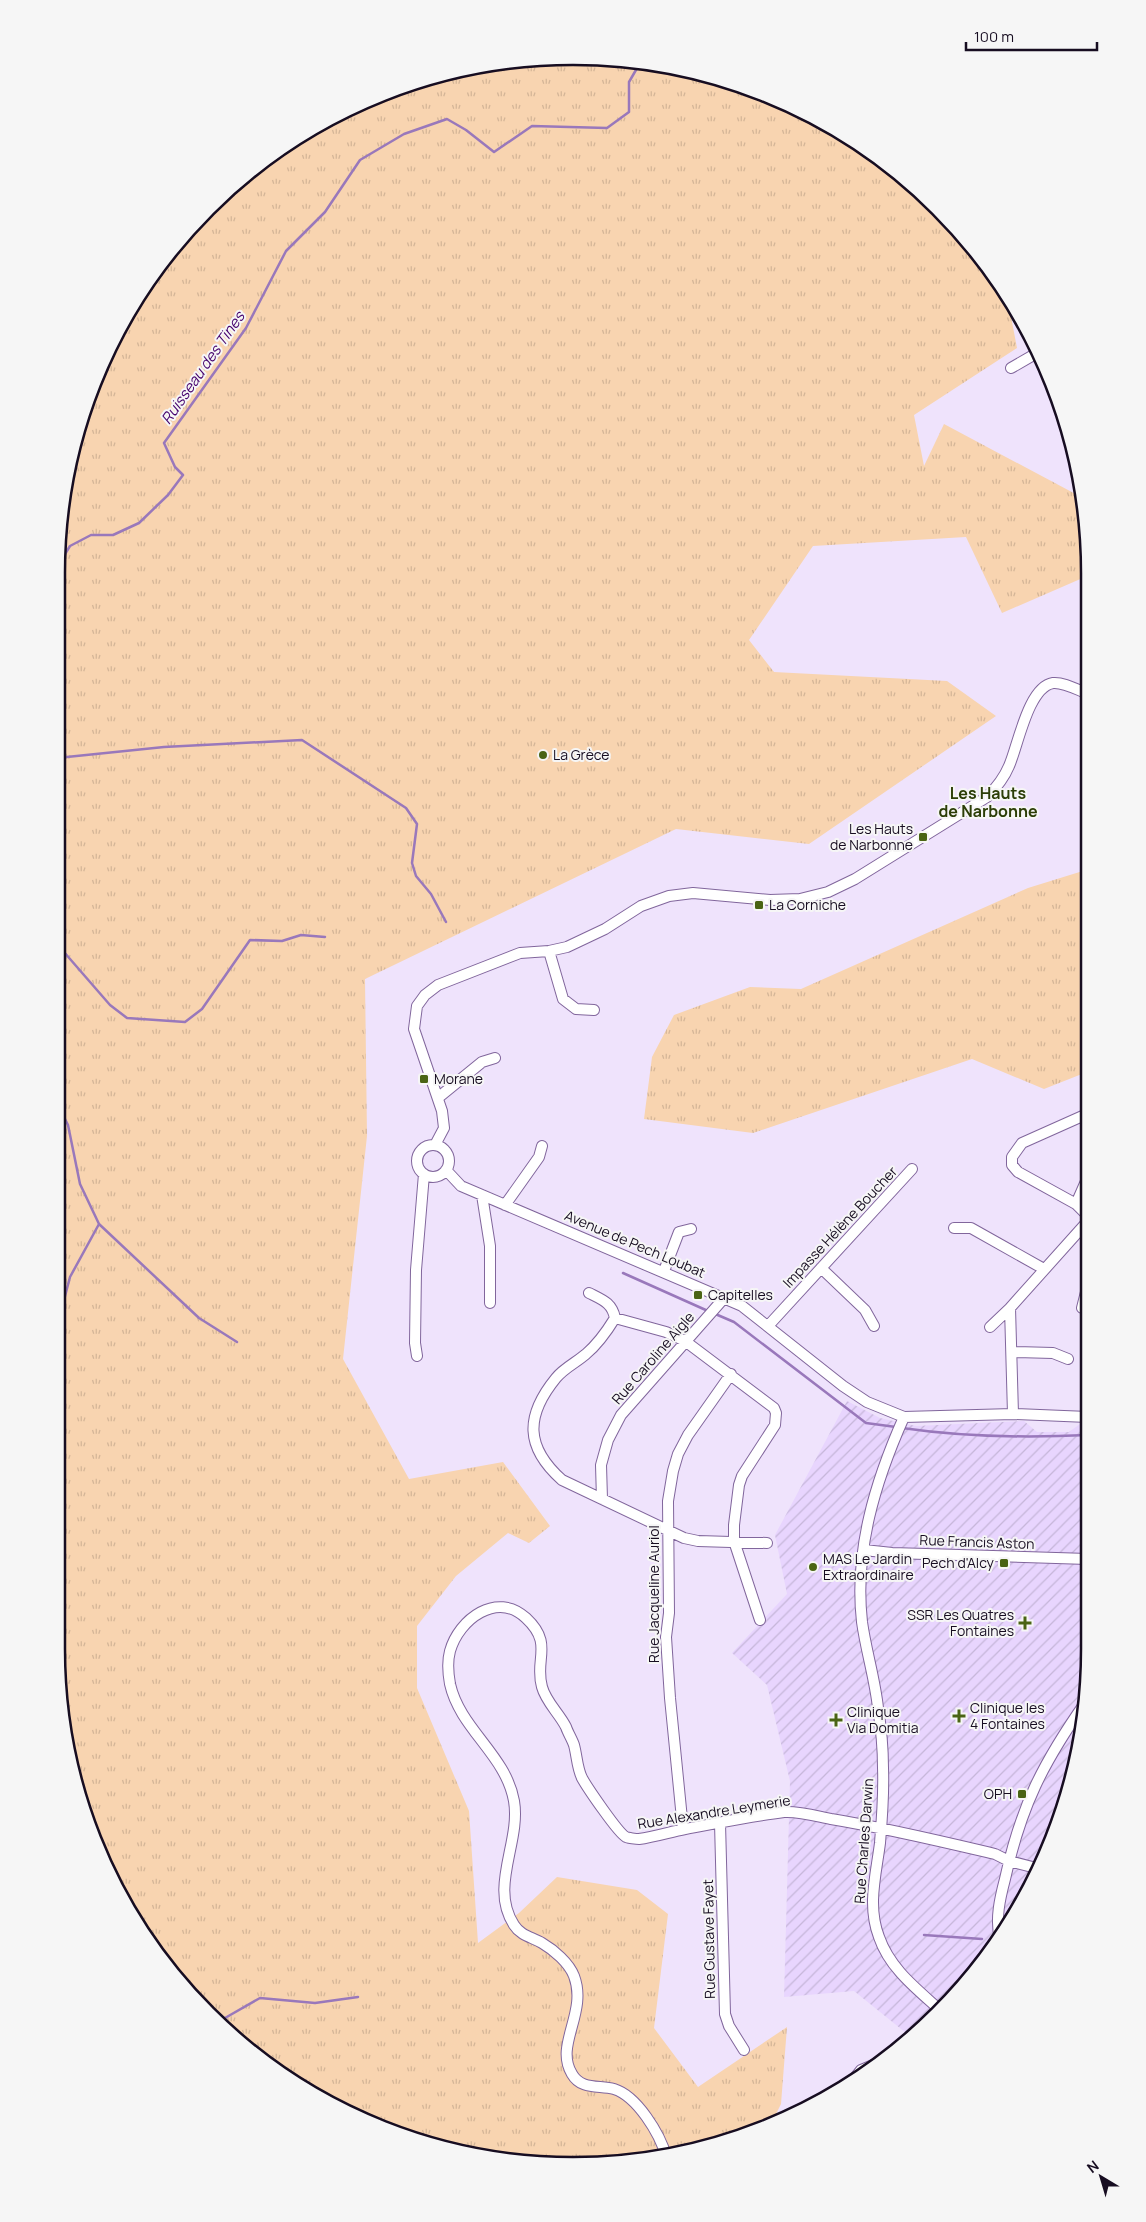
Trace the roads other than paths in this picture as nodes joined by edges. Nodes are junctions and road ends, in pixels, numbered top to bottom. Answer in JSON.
{"nodes":[{"id":1,"x":1032,"y":356,"type":"edge"},
{"id":2,"x":1012,"y":368,"type":"dead end"},
{"id":3,"x":1081,"y":691,"type":"edge"},
{"id":4,"x":549,"y":951,"type":"junction"},
{"id":5,"x":594,"y":1010,"type":"dead end"},
{"id":6,"x":494,"y":1058,"type":"dead end"},
{"id":7,"x":439,"y":1097,"type":"junction"},
{"id":8,"x":1081,"y":1117,"type":"edge"},
{"id":9,"x":435,"y":1145,"type":"junction"},
{"id":10,"x":542,"y":1146,"type":"dead end"},
{"id":11,"x":912,"y":1169,"type":"dead end"},
{"id":12,"x":446,"y":1170,"type":"junction"},
{"id":13,"x":424,"y":1174,"type":"junction"},
{"id":14,"x":1081,"y":1192,"type":"edge"},
{"id":15,"x":482,"y":1195,"type":"junction"},
{"id":16,"x":1076,"y":1204,"type":"junction"},
{"id":17,"x":505,"y":1205,"type":"junction"},
{"id":18,"x":1081,"y":1209,"type":"edge"},
{"id":19,"x":954,"y":1228,"type":"dead end"},
{"id":20,"x":691,"y":1229,"type":"dead end"},
{"id":21,"x":1081,"y":1229,"type":"edge"},
{"id":22,"x":821,"y":1268,"type":"junction"},
{"id":23,"x":1044,"y":1269,"type":"junction"},
{"id":24,"x":664,"y":1271,"type":"junction"},
{"id":25,"x":589,"y":1293,"type":"dead end"},
{"id":26,"x":724,"y":1297,"type":"junction"},
{"id":27,"x":490,"y":1303,"type":"dead end"},
{"id":28,"x":1010,"y":1308,"type":"junction"},
{"id":29,"x":615,"y":1318,"type":"junction"},
{"id":30,"x":768,"y":1326,"type":"junction"},
{"id":31,"x":874,"y":1326,"type":"dead end"},
{"id":32,"x":990,"y":1327,"type":"dead end"},
{"id":33,"x":686,"y":1341,"type":"junction"},
{"id":34,"x":1012,"y":1352,"type":"junction"},
{"id":35,"x":417,"y":1356,"type":"dead end"},
{"id":36,"x":1068,"y":1359,"type":"dead end"},
{"id":37,"x":731,"y":1374,"type":"junction"},
{"id":38,"x":1013,"y":1414,"type":"junction"},
{"id":39,"x":1081,"y":1417,"type":"edge"},
{"id":40,"x":902,"y":1421,"type":"junction"},
{"id":41,"x":602,"y":1499,"type":"junction"},
{"id":42,"x":667,"y":1531,"type":"junction"},
{"id":43,"x":734,"y":1541,"type":"junction"},
{"id":44,"x":767,"y":1543,"type":"dead end"},
{"id":45,"x":864,"y":1550,"type":"junction"},
{"id":46,"x":1081,"y":1559,"type":"edge"},
{"id":47,"x":760,"y":1620,"type":"dead end"},
{"id":48,"x":1077,"y":1714,"type":"edge"},
{"id":49,"x":720,"y":1823,"type":"junction"},
{"id":50,"x":881,"y":1827,"type":"junction"},
{"id":51,"x":684,"y":1829,"type":"junction"},
{"id":52,"x":1009,"y":1861,"type":"junction"},
{"id":53,"x":1032,"y":1867,"type":"edge"},
{"id":54,"x":998,"y":1926,"type":"edge"},
{"id":55,"x":935,"y":2005,"type":"edge"},
{"id":56,"x":744,"y":2050,"type":"dead end"},
{"id":57,"x":663,"y":2149,"type":"edge"}],
"edges":[{"from":1,"to":2,"type":"street"},
{"from":3,"to":4,"type":"street"},
{"from":4,"to":5,"type":"street"},
{"from":4,"to":7,"type":"street"},
{"from":6,"to":7,"type":"street"},
{"from":7,"to":9,"type":"street"},
{"from":8,"to":16,"type":"street"},
{"from":9,"to":12,"type":"street"},
{"from":9,"to":13,"type":"street"},
{"from":10,"to":17,"type":"street"},
{"from":11,"to":22,"type":"street","name":"Impasse Hélène Boucher"},
{"from":12,"to":13,"type":"street"},
{"from":12,"to":15,"type":"street","name":"Avenue de Pech Loubat"},
{"from":13,"to":35,"type":"street"},
{"from":14,"to":16,"type":"street"},
{"from":15,"to":17,"type":"street","name":"Avenue de Pech Loubat"},
{"from":15,"to":27,"type":"street"},
{"from":16,"to":18,"type":"street"},
{"from":17,"to":24,"type":"street","name":"Avenue de Pech Loubat"},
{"from":19,"to":23,"type":"street"},
{"from":20,"to":24,"type":"street"},
{"from":21,"to":23,"type":"street"},
{"from":22,"to":30,"type":"street","name":"Impasse Hélène Boucher"},
{"from":22,"to":31,"type":"street"},
{"from":23,"to":28,"type":"street"},
{"from":24,"to":26,"type":"street","name":"Avenue de Pech Loubat"},
{"from":25,"to":29,"type":"street"},
{"from":26,"to":30,"type":"street","name":"Avenue de Pech Loubat"},
{"from":26,"to":33,"type":"street","name":"Rue Caroline Aigle"},
{"from":28,"to":32,"type":"street"},
{"from":28,"to":34,"type":"street"},
{"from":29,"to":33,"type":"street"},
{"from":29,"to":41,"type":"street"},
{"from":30,"to":40,"type":"street","name":"Avenue de Pech Loubat"},
{"from":33,"to":37,"type":"street"},
{"from":33,"to":41,"type":"street","name":"Rue Caroline Aigle"},
{"from":34,"to":36,"type":"street"},
{"from":34,"to":38,"type":"street"},
{"from":37,"to":42,"type":"street","name":"Rue Jacqueline Auriol"},
{"from":37,"to":43,"type":"street"},
{"from":38,"to":39,"type":"street","name":"Avenue de Pech Loubat"},
{"from":38,"to":40,"type":"street","name":"Avenue de Pech Loubat"},
{"from":40,"to":45,"type":"street","name":"Rue Charles Darwin"},
{"from":41,"to":42,"type":"street"},
{"from":42,"to":43,"type":"street"},
{"from":42,"to":51,"type":"street","name":"Rue Jacqueline Auriol"},
{"from":43,"to":44,"type":"street"},
{"from":43,"to":47,"type":"street"},
{"from":45,"to":46,"type":"street","name":"Rue Francis Aston"},
{"from":45,"to":50,"type":"street","name":"Rue Charles Darwin"},
{"from":48,"to":52,"type":"street"},
{"from":49,"to":50,"type":"street","name":"Rue Alexandre Leymerie"},
{"from":49,"to":51,"type":"street","name":"Rue Alexandre Leymerie"},
{"from":49,"to":56,"type":"street","name":"Rue Gustave Fayet"},
{"from":50,"to":52,"type":"street","name":"Rue Alexandre Leymerie"},
{"from":50,"to":55,"type":"street","name":"Rue Charles Darwin"},
{"from":51,"to":57,"type":"street","name":"Rue Alexandre Leymerie"},
{"from":52,"to":53,"type":"street","name":"Rue Alexandre Leymerie"},
{"from":52,"to":54,"type":"street"}]}
